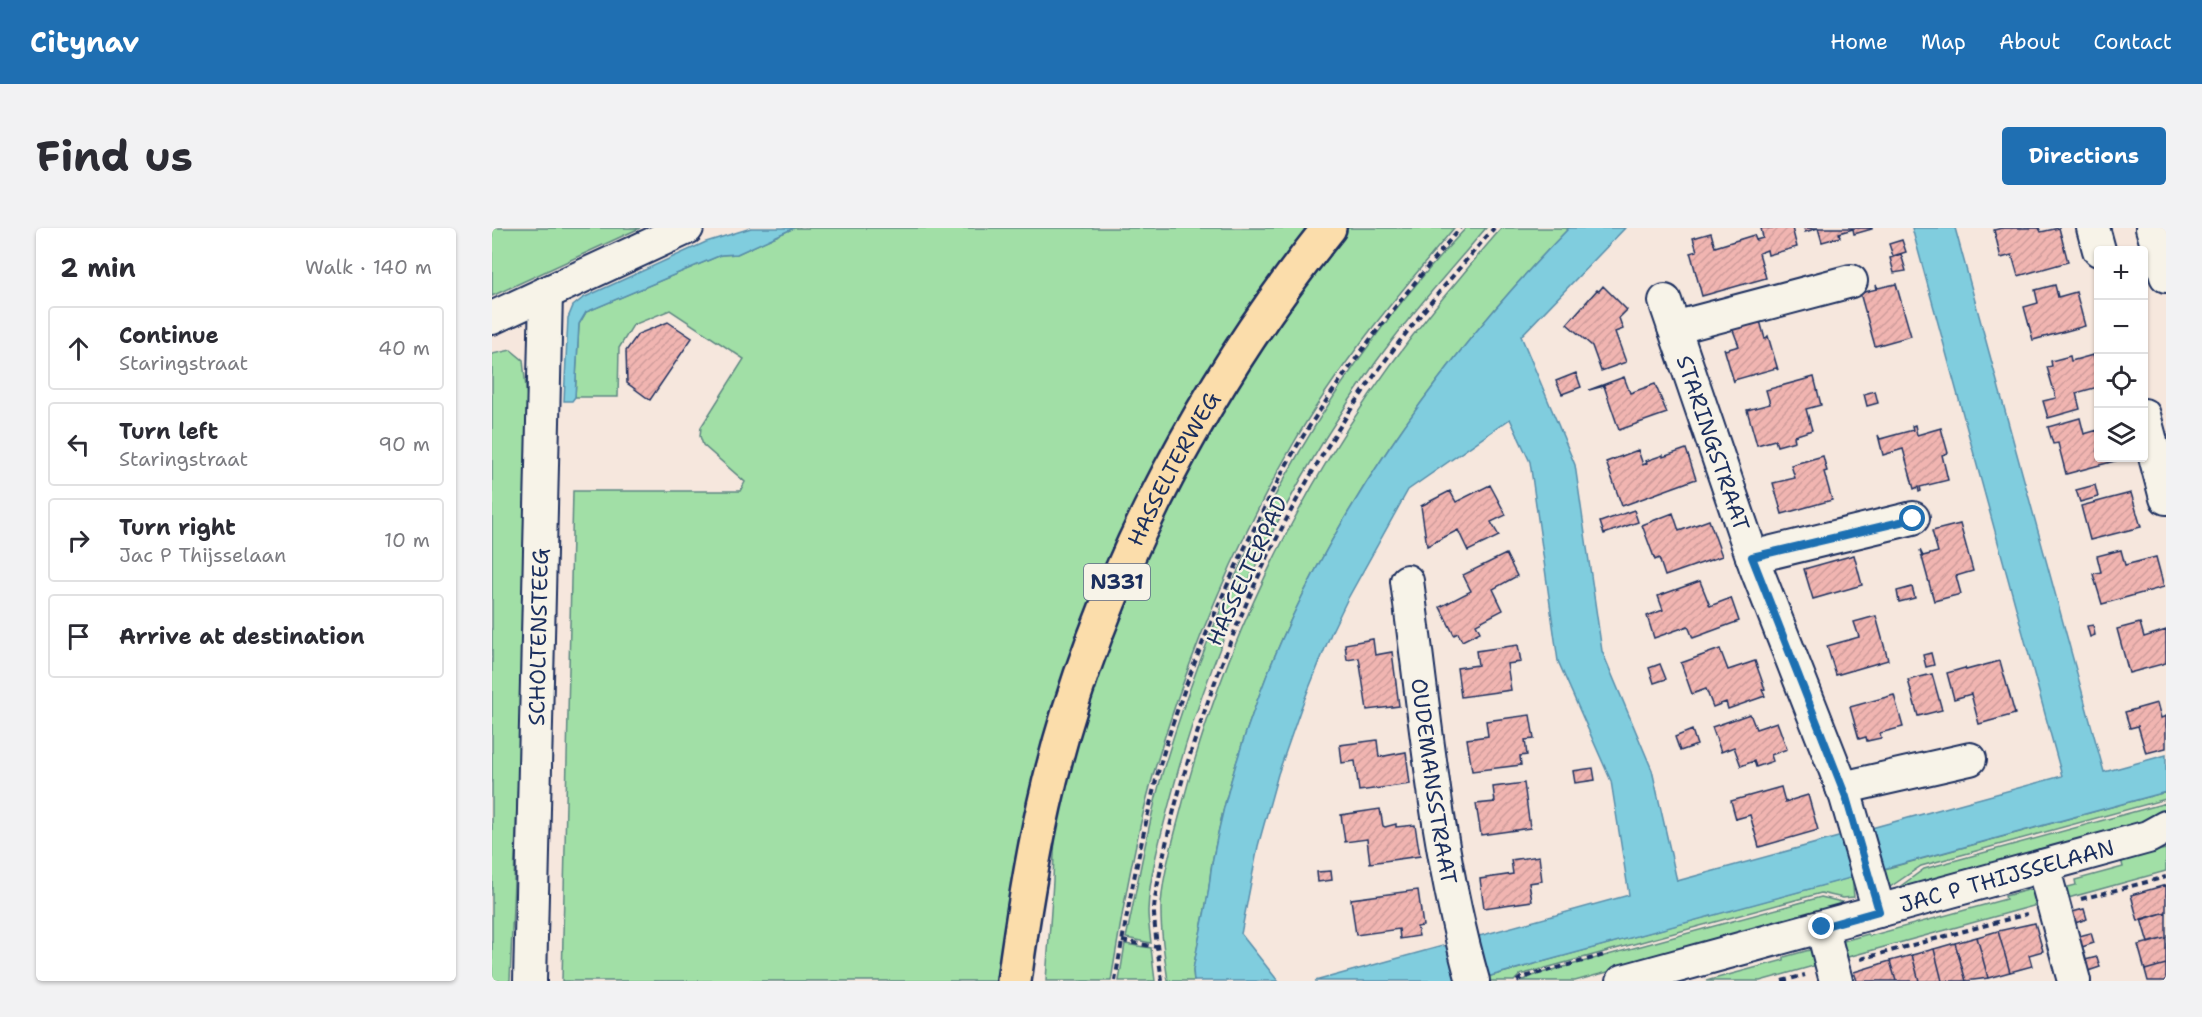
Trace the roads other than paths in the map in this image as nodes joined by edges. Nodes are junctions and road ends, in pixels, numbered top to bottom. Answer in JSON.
{"nodes":[{"id":1,"x":687,"y":228,"type":"edge"},
{"id":2,"x":1329,"y":228,"type":"edge"},
{"id":3,"x":2093,"y":228,"type":"edge"},
{"id":4,"x":2152,"y":228,"type":"edge"},
{"id":5,"x":2098,"y":246,"type":"edge"},
{"id":6,"x":2166,"y":276,"type":"edge"},
{"id":7,"x":1851,"y":281,"type":"dead end"},
{"id":8,"x":546,"y":293,"type":"junction"},
{"id":9,"x":492,"y":318,"type":"edge"},
{"id":10,"x":2148,"y":430,"type":"edge"},
{"id":11,"x":2166,"y":498,"type":"edge"},
{"id":12,"x":1913,"y":519,"type":"dead end"},
{"id":13,"x":1752,"y":557,"type":"junction"},
{"id":14,"x":1407,"y":580,"type":"dead end"},
{"id":15,"x":1970,"y":759,"type":"dead end"},
{"id":16,"x":1842,"y":788,"type":"junction"},
{"id":17,"x":2160,"y":835,"type":"edge"},
{"id":18,"x":2043,"y":866,"type":"junction"},
{"id":19,"x":1879,"y":911,"type":"junction"},
{"id":20,"x":1822,"y":927,"type":"junction"},
{"id":21,"x":1834,"y":974,"type":"edge"},
{"id":22,"x":530,"y":981,"type":"edge"},
{"id":23,"x":1014,"y":981,"type":"edge"},
{"id":24,"x":1473,"y":981,"type":"edge"},
{"id":25,"x":1623,"y":981,"type":"edge"},
{"id":26,"x":2074,"y":981,"type":"edge"}],
"edges":[{"from":1,"to":8,"type":"street"},
{"from":2,"to":23,"type":"main road","name":"HASSELTERWEG","number":"N331"},
{"from":3,"to":5,"type":"street"},
{"from":4,"to":6,"type":"street"},
{"from":7,"to":13,"type":"street","name":"STARINGSTRAAT"},
{"from":8,"to":9,"type":"street"},
{"from":8,"to":22,"type":"street","name":"SCHOLTENSTEEG"},
{"from":10,"to":11,"type":"street"},
{"from":12,"to":13,"type":"street","name":"STARINGSTRAAT"},
{"from":13,"to":16,"type":"street","name":"STARINGSTRAAT"},
{"from":14,"to":24,"type":"street","name":"OUDEMANSSTRAAT"},
{"from":15,"to":16,"type":"street"},
{"from":16,"to":19,"type":"street","name":"STARINGSTRAAT"},
{"from":17,"to":18,"type":"street","name":"JAC P THIJSSELAAN"},
{"from":18,"to":19,"type":"street","name":"JAC P THIJSSELAAN"},
{"from":18,"to":26,"type":"street"},
{"from":19,"to":20,"type":"street","name":"JAC P THIJSSELAAN"},
{"from":20,"to":21,"type":"street"},
{"from":20,"to":25,"type":"street","name":"JAC P THIJSSELAAN"}]}
